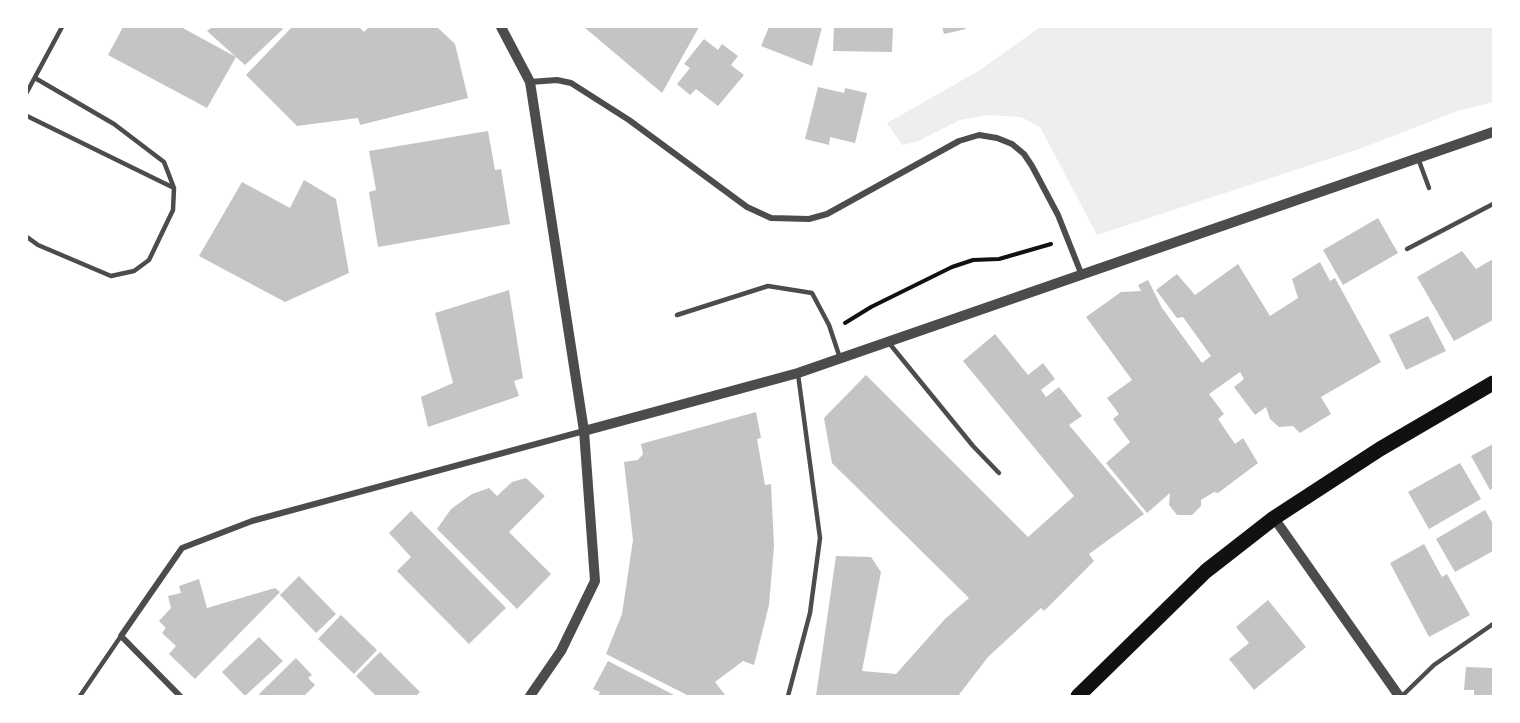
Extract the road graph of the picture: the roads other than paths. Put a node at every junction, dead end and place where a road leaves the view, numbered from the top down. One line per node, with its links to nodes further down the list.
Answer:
1 (62, 27): 3 (lane)
2 (501, 27): 4 (street)
3 (35, 78): 5 (lane); 9 (lane)
4 (530, 82): 14 (street); 20 (street)
5 (27, 92)
6 (27, 116): 9 (lane)
7 (1493, 132): 8 (street)
8 (1418, 158): 10 (lane); 14 (street)
9 (174, 188): 12 (lane)
10 (1429, 188)
11 (1493, 204): 13 (lane)
12 (27, 237)
13 (1407, 249)
14 (1081, 273): 16 (street)
15 (677, 315): 17 (lane)
16 (887, 341): 17 (street); 21 (lane)
17 (840, 358): 18 (street)
18 (798, 373): 20 (street); 28 (lane)
19 (1493, 383): 22 (main road)
20 (584, 431): 24 (street); 27 (street)
21 (999, 473)
22 (1274, 518): 29 (main road); 30 (street)
23 (1493, 624): 30 (lane)
24 (121, 636): 25 (lane); 26 (street)
25 (80, 696)
26 (180, 696)
27 (530, 696)
28 (788, 696)
29 (1078, 696)
30 (1400, 696)

